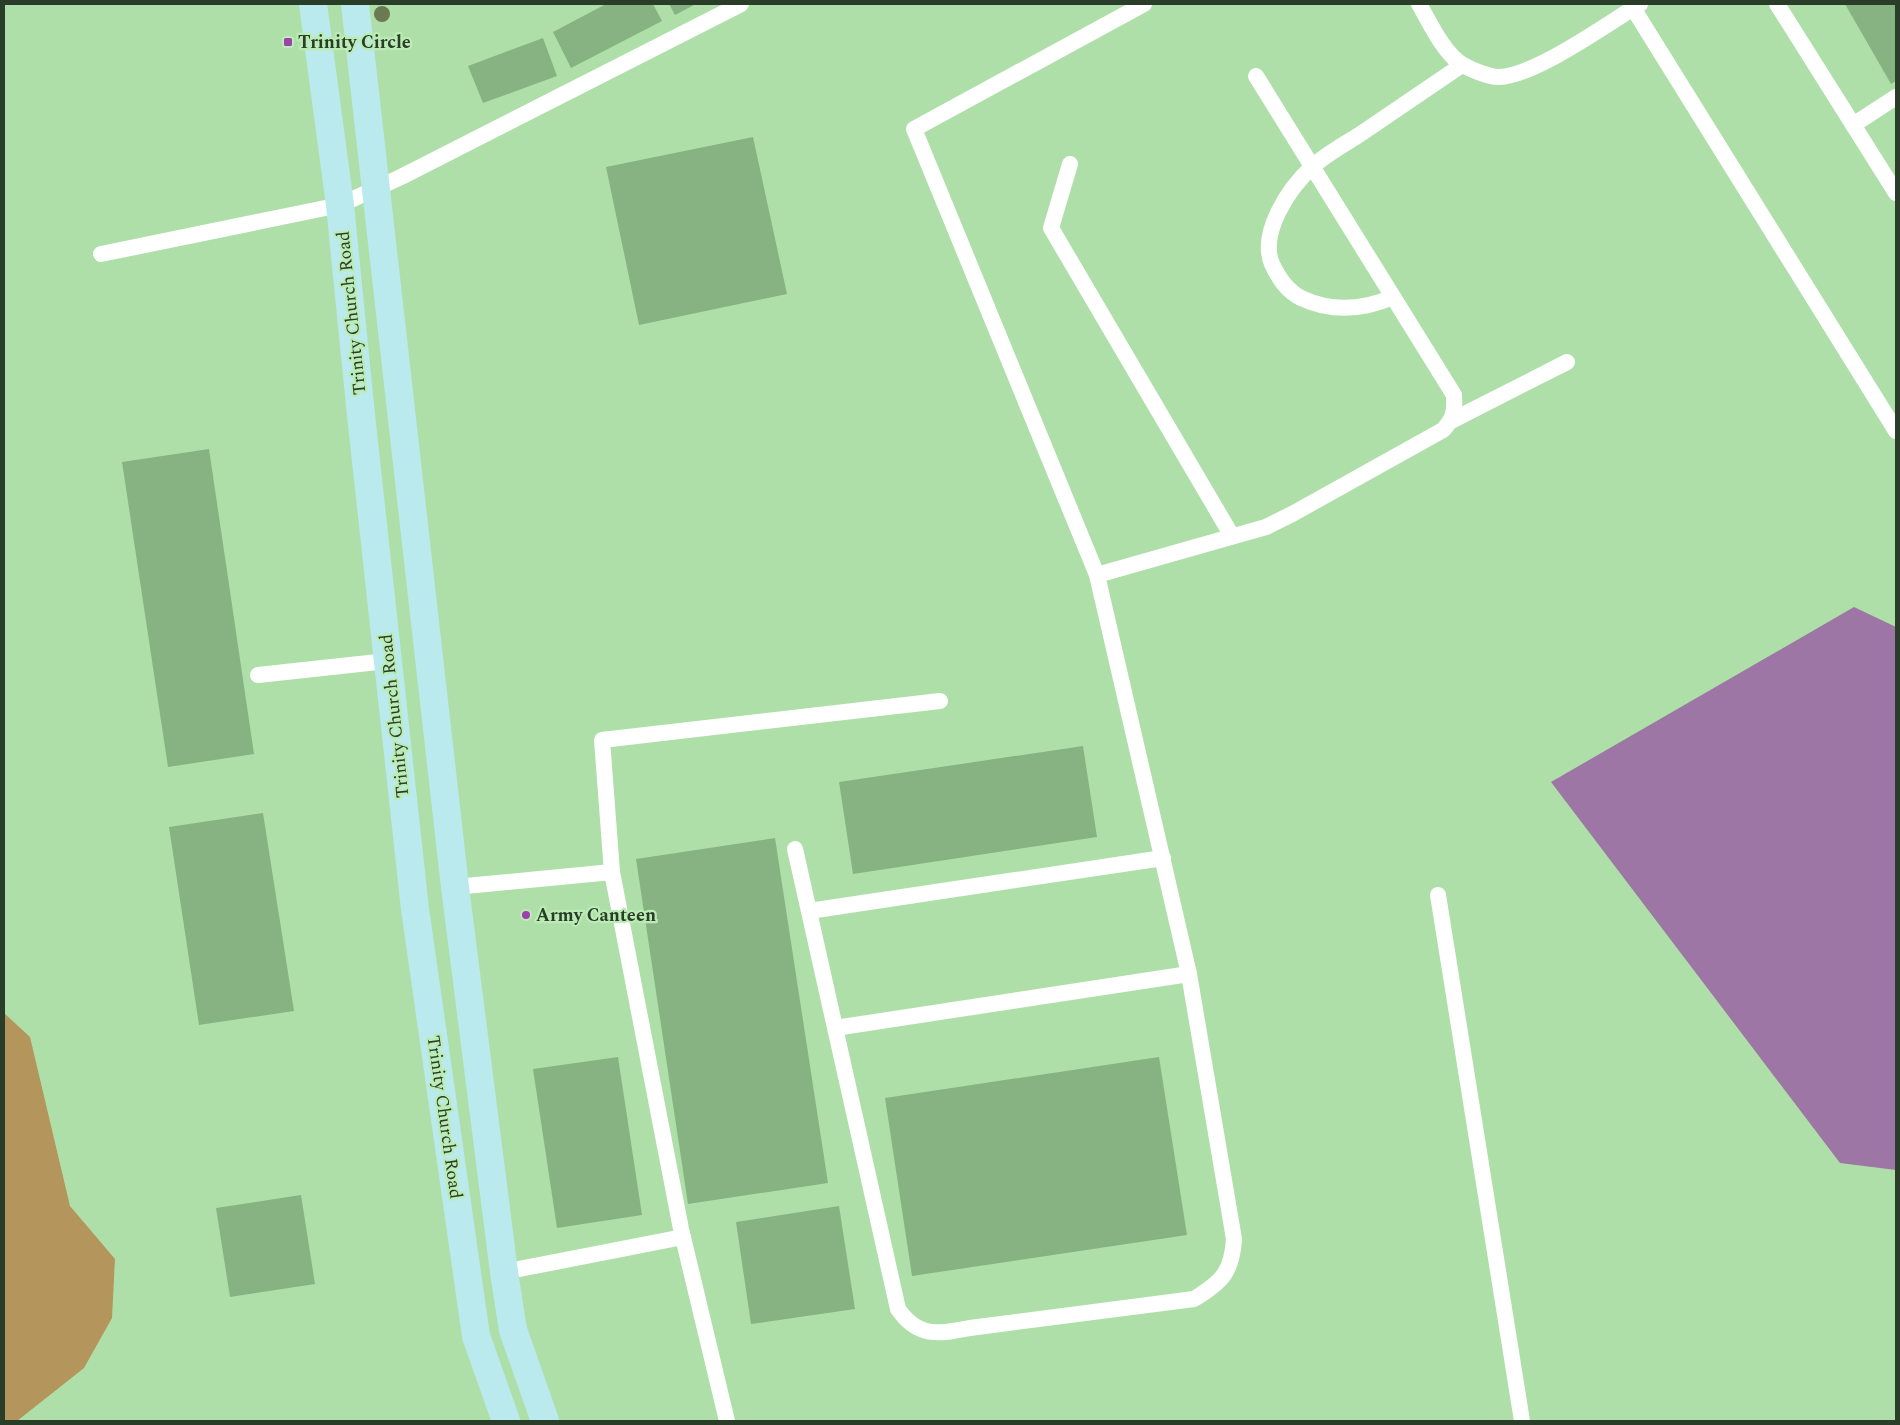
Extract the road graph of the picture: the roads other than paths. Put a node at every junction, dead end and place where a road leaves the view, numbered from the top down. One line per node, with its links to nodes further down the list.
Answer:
1 (313, 4): 16 (main road, Trinity Church Road)
2 (355, 4): 14 (main road)
3 (741, 4): 14 (lane)
4 (1144, 4): 23 (lane)
5 (1419, 4): 8 (lane)
6 (1777, 4): 11 (lane)
7 (1636, 6): 8 (lane); 21 (lane)
8 (1462, 64): 13 (lane)
9 (1256, 76): 13 (lane)
10 (1896, 98): 11 (lane)
11 (1853, 125): 15 (lane)
12 (1070, 164): 22 (lane)
13 (1312, 167): 18 (lane); 18 (lane)
14 (376, 189): 16 (lane); 30 (main road)
15 (1896, 193)
16 (340, 205): 17 (lane); 24 (main road, Trinity Church Road)
17 (101, 254)
18 (1393, 297): 20 (lane)
19 (1568, 362): 20 (lane)
20 (1451, 421): 22 (lane)
21 (1896, 431)
22 (1232, 536): 23 (lane)
23 (1097, 575): 28 (lane)
24 (387, 661): 25 (lane); 37 (main road, Trinity Church Road)
25 (258, 675)
26 (940, 701): 29 (lane)
27 (796, 849): 32 (lane)
28 (1162, 858): 32 (lane); 33 (lane)
29 (612, 872): 30 (lane); 35 (lane)
30 (455, 886): 36 (main road)
31 (1438, 895): 40 (lane)
32 (809, 911): 34 (lane)
33 (1189, 974): 34 (lane); 34 (lane)
34 (836, 1028)
35 (683, 1237): 36 (lane); 39 (lane)
36 (504, 1272): 38 (main road)
37 (506, 1421)
38 (545, 1421)
39 (727, 1421)
40 (1522, 1421)

